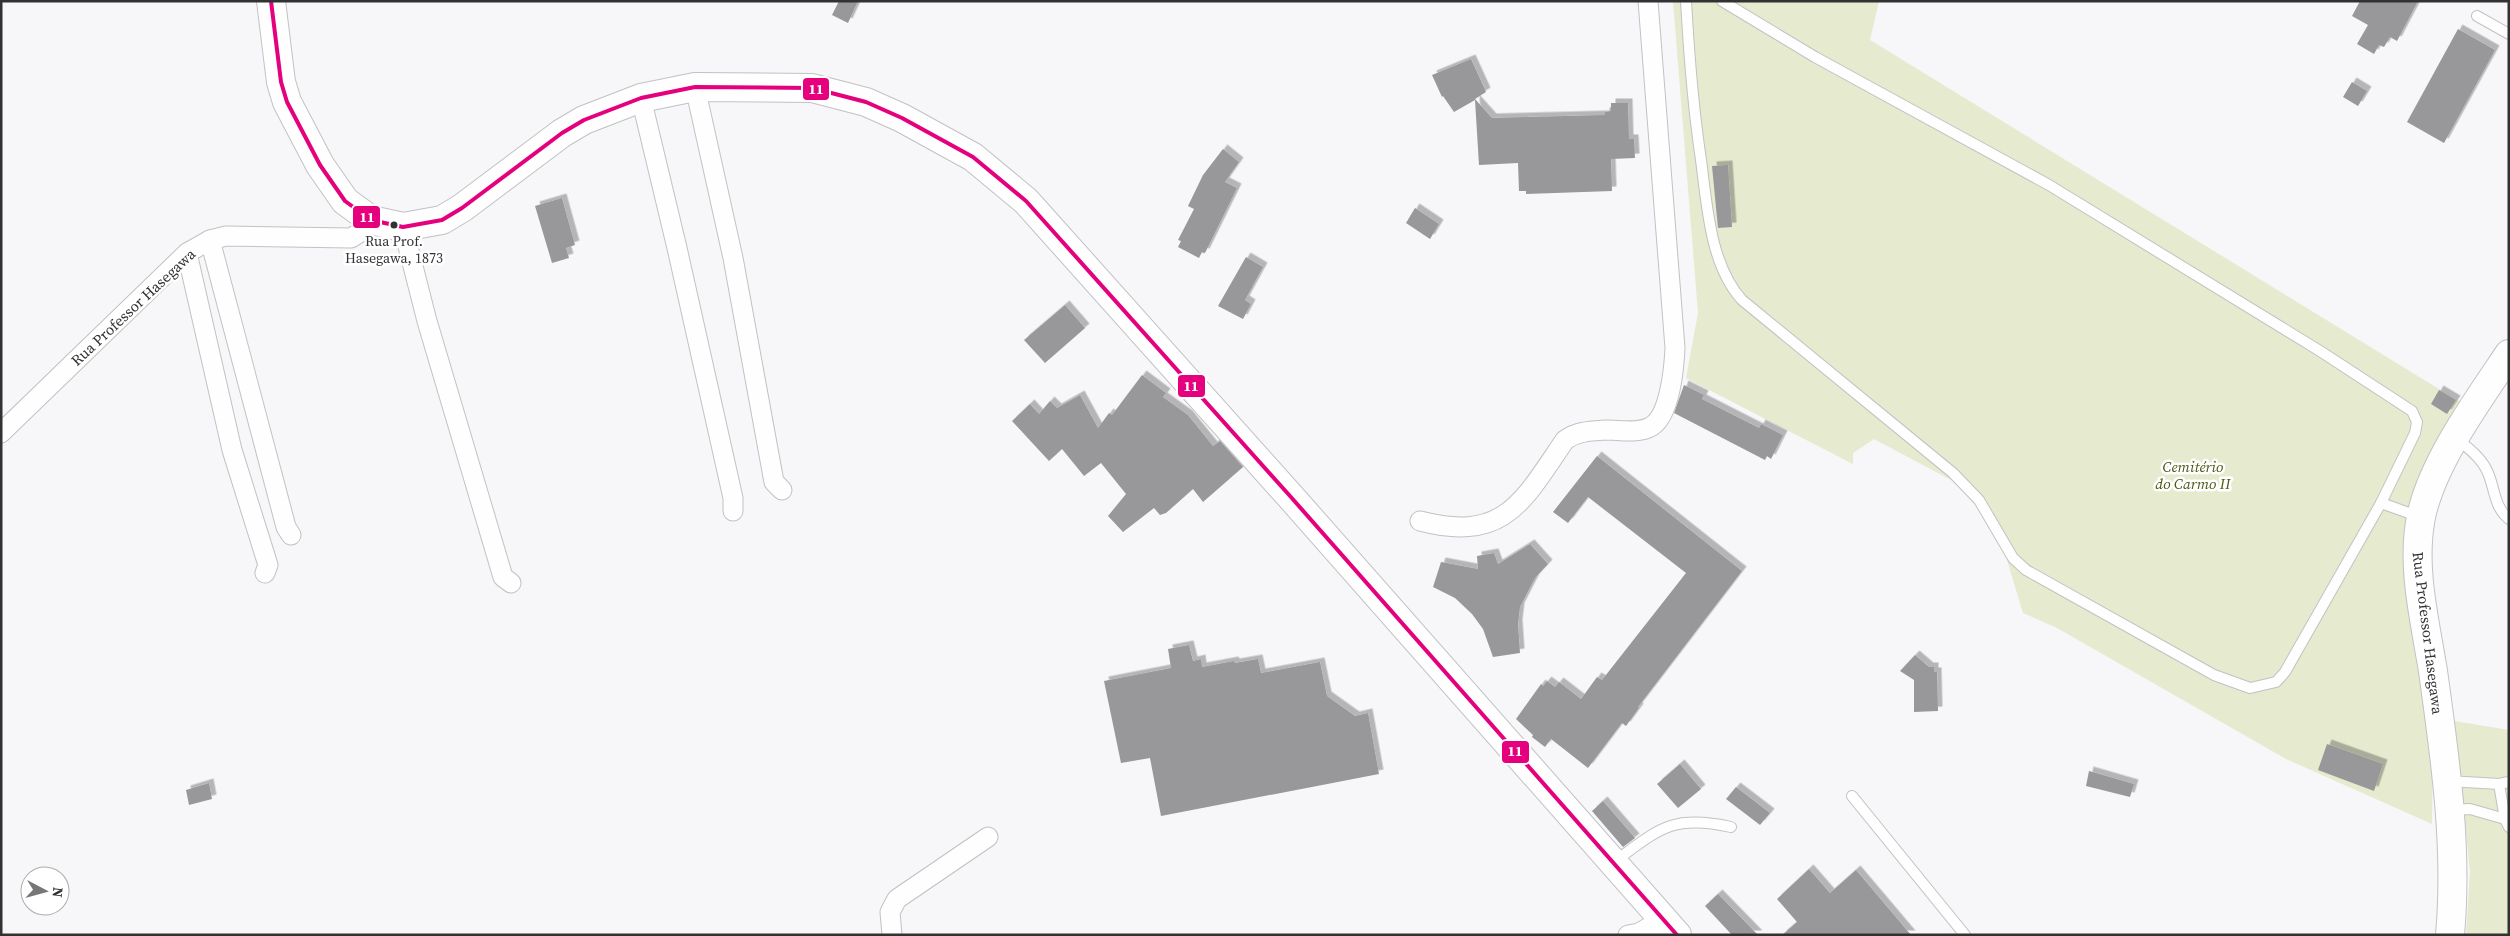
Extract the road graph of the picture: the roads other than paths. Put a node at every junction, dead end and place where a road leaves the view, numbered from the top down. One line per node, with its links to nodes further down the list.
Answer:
1 (271, 1): 9 (street)
2 (1648, 1): 21 (street)
3 (1686, 1): 17 (lane)
4 (1722, 1): 17 (lane)
5 (2477, 16): 6 (lane)
6 (2509, 34)
7 (695, 87): 8 (street); 16 (street); 32 (street)
8 (641, 98): 10 (street); 18 (street)
9 (371, 220): 10 (street); 11 (street, Rua Professor Hasegawa)
10 (403, 227): 24 (street)
11 (210, 240): 12 (street, Rua Professor Hasegawa); 22 (street)
12 (187, 253): 14 (street, Rua Professor Hasegawa); 23 (street)
13 (2509, 354): 15 (street, Rua Professor Hasegawa)
14 (1, 432)
15 (2456, 437): 19 (street, Rua Professor Hasegawa); 20 (lane)
16 (782, 490)
17 (2381, 503): 19 (lane)
18 (732, 511)
19 (2421, 517): 25 (street, Rua Professor Hasegawa)
20 (2509, 519)
21 (1420, 521)
22 (291, 535)
23 (265, 573)
24 (511, 583)
25 (2448, 781): 26 (lane); 28 (street, Rua Professor Hasegawa)
26 (2504, 783): 29 (lane)
27 (1852, 796): 36 (lane)
28 (2450, 810): 29 (lane); 37 (street, Rua Professor Hasegawa)
29 (2507, 823)
30 (1731, 827): 32 (lane)
31 (988, 837): 34 (street)
32 (1613, 862): 33 (street)
33 (1670, 927): 35 (street)
34 (892, 935)
35 (1628, 935)
36 (1965, 935)
37 (2450, 935)

